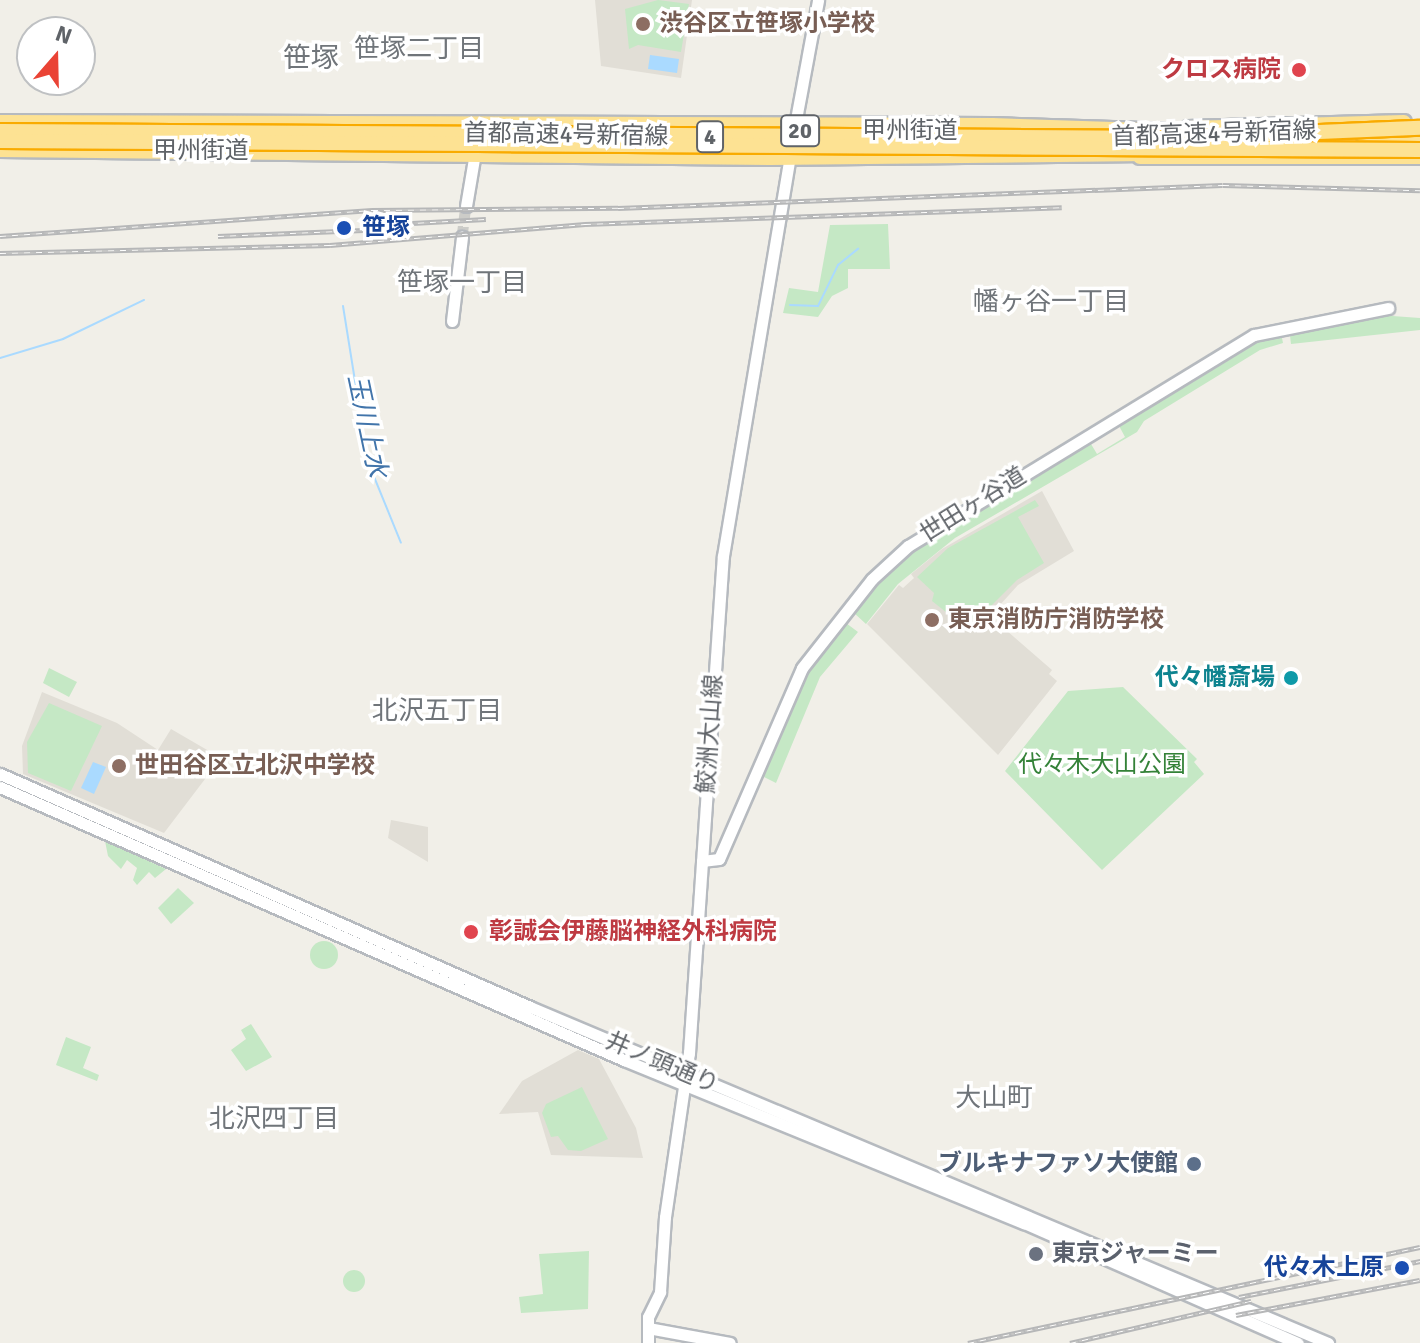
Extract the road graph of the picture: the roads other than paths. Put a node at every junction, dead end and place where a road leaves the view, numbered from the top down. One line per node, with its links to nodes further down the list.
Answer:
1 (818, 0): 3 (main road, 鮫洲大山線)
2 (0, 122): 5 (highway, 甲州街道 / 20)
3 (795, 125): 5 (highway, 20); 6 (highway, 20); 17 (main road, 鮫洲大山線)
4 (1420, 125): 6 (highway, 甲州街道 / 20); 7 (highway, 首都高速4号新宿線 / 4, bridge)
5 (481, 127): 6 (highway, 甲州街道 / 20, bridge); 14 (main road)
6 (1122, 128): 9 (highway)
7 (0, 131)
8 (1420, 137): 9 (highway, bridge)
9 (1289, 140): 11 (highway); 15 (highway)
10 (0, 141): 13 (highway, 首都高速4号新宿線 / 4, bridge)
11 (1420, 143)
12 (0, 150): 14 (highway, 甲州街道 / 20)
13 (1420, 150)
14 (474, 154): 15 (highway, 甲州街道 / 20, bridge); 17 (highway, 20); 18 (main road)
15 (1120, 156): 16 (highway, 甲州街道 / 20); 17 (highway, 20)
16 (1420, 157)
17 (790, 158): 24 (main road, 鮫洲大山線)
18 (466, 206)
19 (462, 237): 21 (main road)
20 (1388, 308): 24 (main road, 世田ヶ谷道)
21 (452, 321)
22 (0, 774): 25 (main road, 井ノ頭通り)
23 (0, 787): 26 (main road, 井ノ頭通り)
24 (702, 861): 25 (main road, 鮫洲大山線)
25 (687, 1073): 26 (main road, 鮫洲大山線); 31 (main road, 井ノ頭通り)
26 (685, 1086): 27 (main road, 鮫洲大山線); 30 (main road, 井ノ頭通り)
27 (648, 1328): 28 (main road, 鮫洲大山線); 29 (main road)
28 (648, 1343)
29 (730, 1343)
30 (1298, 1343)
31 (1328, 1343)

